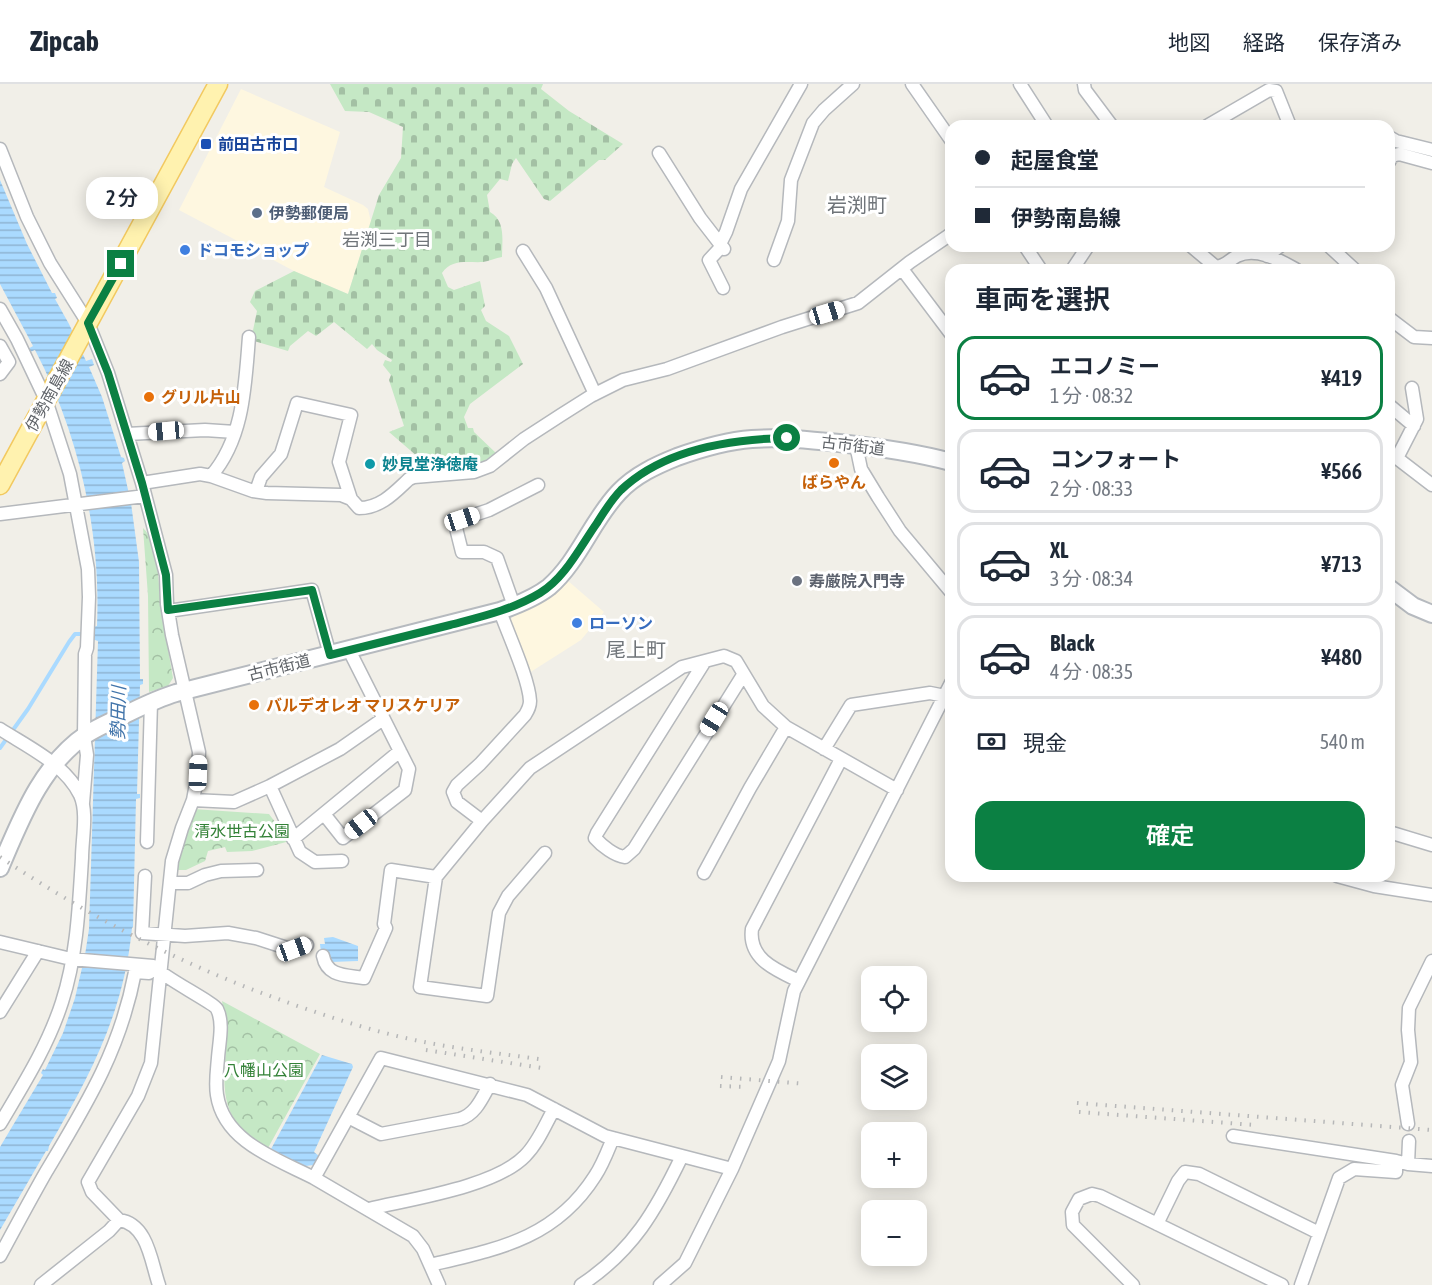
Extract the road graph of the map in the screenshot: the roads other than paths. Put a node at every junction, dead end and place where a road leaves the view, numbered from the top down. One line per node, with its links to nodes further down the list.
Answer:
1 (218, 84): 35 (main road, 伊勢南島線)
2 (801, 84): 19 (street)
3 (853, 84): 25 (street)
4 (912, 84): 11 (street)
5 (1020, 84): 7 (street)
6 (1084, 84): 8 (street)
7 (1043, 120)
8 (1108, 120)
9 (1217, 120): 10 (street)
10 (1288, 120)
11 (945, 131)
12 (1395, 140): 14 (street)
13 (0, 149): 35 (street)
14 (1432, 150)
15 (659, 153): 19 (street)
16 (1395, 155): 17 (street)
17 (1432, 163)
18 (945, 238): 30 (street)
19 (722, 247): 31 (street)
20 (524, 251): 41 (street)
21 (1198, 252): 26 (street)
22 (1272, 252): 24 (street)
23 (1336, 252): 29 (street)
24 (1267, 256): 27 (street); 28 (street)
25 (774, 260)
26 (1212, 264)
27 (1226, 264)
28 (1284, 264)
29 (1348, 264)
30 (902, 269): 34 (street); 41 (street)
31 (723, 288)
32 (0, 309): 42 (street)
33 (1395, 323): 37 (street)
34 (945, 326)
35 (86, 328): 42 (main road, 伊勢南島線); 46 (street)
36 (249, 337): 45 (street)
37 (1432, 338)
38 (0, 346): 39 (street)
39 (0, 374)
40 (1412, 388): 44 (street)
41 (595, 394): 58 (street)
42 (47, 397): 53 (main road, 伊勢南島線); 59 (street)
43 (1395, 410): 44 (street)
44 (1414, 426): 48 (street)
45 (235, 432): 46 (street); 51 (street)
46 (127, 434): 52 (street)
47 (856, 445): 50 (street, 古市街道); 61 (street); 63 (street, 古市街道)
48 (1395, 452)
49 (1395, 457): 55 (street)
50 (945, 461)
51 (211, 476): 52 (street); 56 (street)
52 (142, 483): 57 (street)
53 (0, 485)
54 (538, 485): 63 (street)
55 (1432, 485)
56 (256, 491): 58 (street); 58 (street)
57 (142, 496): 59 (street); 64 (street)
58 (351, 499)
59 (78, 505): 60 (street); 76 (street)
60 (0, 514)
61 (945, 585)
62 (1395, 592): 65 (street)
63 (507, 609): 66 (street, 古市街道); 86 (street)
64 (168, 610): 67 (street); 70 (street)
65 (1432, 614)
66 (349, 650): 67 (street, 古市街道); 73 (street)
67 (330, 655): 70 (street, 古市街道)
68 (705, 661): 69 (street); 69 (street); 86 (street)
69 (743, 675): 74 (street)
70 (184, 691): 72 (street, 古市街道); 83 (street)
71 (945, 696): 77 (street); 82 (street)
72 (149, 703): 76 (street, 古市街道); 89 (street)
73 (383, 719): 78 (street); 81 (street)
74 (786, 727): 77 (street); 95 (street)
75 (0, 729): 80 (street)
76 (87, 734): 80 (street, 古市街道); 84 (street)
77 (824, 749): 79 (street)
78 (400, 751): 85 (street); 85 (street)
79 (841, 759): 82 (street); 109 (street)
80 (55, 765): 84 (street); 93 (street, 古市街道)
81 (270, 786): 83 (street); 88 (street)
82 (897, 790): 109 (street)
83 (193, 800): 99 (street)
84 (83, 803): 106 (street)
85 (324, 814): 88 (street)
86 (482, 821): 97 (street)
87 (1395, 834): 90 (street)
88 (293, 839): 92 (street)
89 (147, 843)
90 (1432, 845)
91 (545, 853): 97 (street)
92 (342, 861)
93 (0, 868)
94 (257, 870): 99 (street)
95 (704, 873)
96 (145, 876): 101 (street)
97 (436, 877): 105 (street)
98 (1359, 882): 100 (street)
99 (170, 883): 101 (street)
100 (1432, 896)
101 (164, 936): 103 (street); 108 (street)
102 (0, 942): 104 (street)
103 (307, 945)
104 (38, 951): 106 (street); 110 (street)
105 (323, 956)
106 (74, 959): 108 (street); 114 (street)
107 (1432, 962): 115 (street)
108 (156, 970): 123 (street); 125 (street); 128 (street)
109 (799, 981): 122 (street)
110 (0, 1012)
111 (490, 1084): 112 (street); 113 (street); 113 (street)
112 (554, 1109): 117 (street); 124 (street)
113 (348, 1117): 123 (street)
114 (0, 1124)
115 (1408, 1124)
116 (1233, 1136): 120 (street)
117 (613, 1138): 119 (street); 129 (street)
118 (1409, 1141): 120 (street)
119 (682, 1156): 122 (street); 133 (street)
120 (1402, 1163): 121 (street); 127 (street)
121 (1432, 1166)
122 (732, 1169): 134 (street)
123 (314, 1178): 124 (street)
124 (369, 1209): 129 (street)
125 (119, 1220): 130 (street); 131 (street)
126 (1157, 1224): 127 (street); 135 (street); 136 (street)
127 (1319, 1233): 137 (street)
128 (0, 1256)
129 (430, 1266): 132 (street)
130 (41, 1285)
131 (159, 1285)
132 (439, 1285)
133 (581, 1285)
134 (660, 1285)
135 (1133, 1285)
136 (1282, 1285)
137 (1301, 1285)

